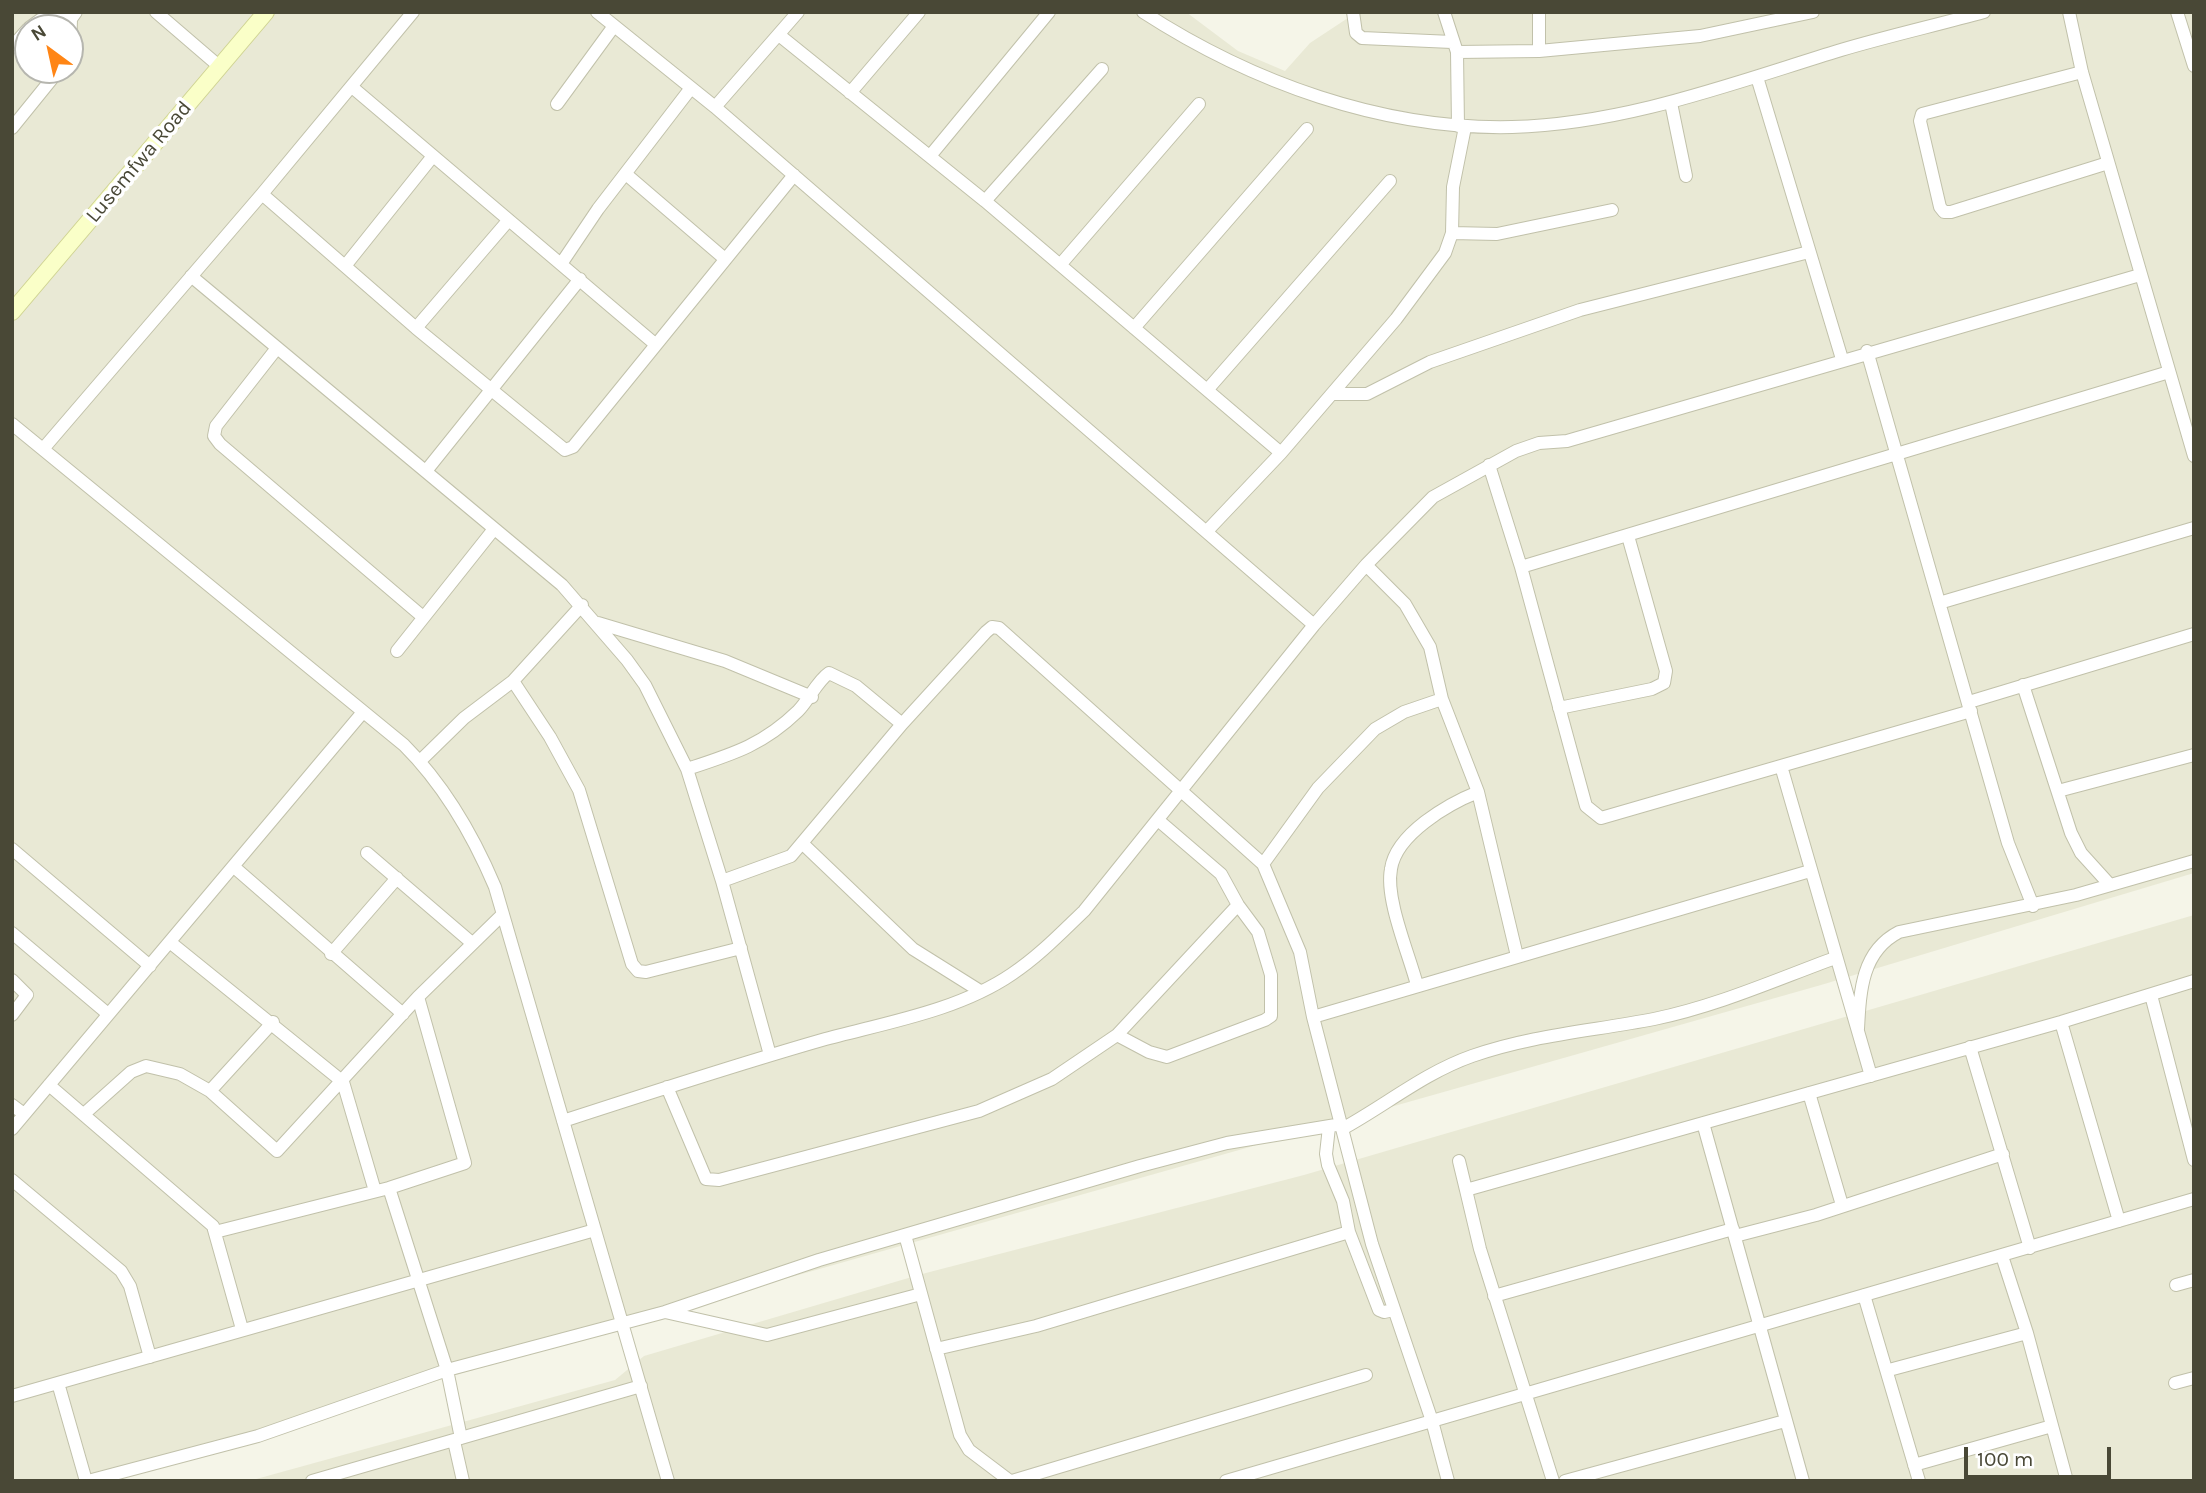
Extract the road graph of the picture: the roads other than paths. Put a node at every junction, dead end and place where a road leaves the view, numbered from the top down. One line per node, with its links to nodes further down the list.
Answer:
1 (156, 12): 21 (street)
2 (266, 12): 21 (street, Lusemfwa Road)
3 (413, 12): 26 (street)
4 (597, 12): 16 (street)
5 (798, 12): 17 (street)
6 (919, 12): 28 (street)
7 (1049, 12): 37 (street)
8 (1143, 12): 33 (street)
9 (1353, 12): 18 (street)
10 (1444, 12): 18 (street)
11 (1539, 12): 19 (street)
12 (1813, 12): 19 (street)
13 (1984, 12): 24 (street)
14 (2069, 12): 23 (street)
15 (2177, 12): 20 (street)
16 (614, 26): 27 (street); 30 (street)
17 (779, 35): 28 (street); 32 (street)
18 (1454, 47): 19 (street); 33 (street)
19 (1539, 51)
20 (2194, 66)
21 (220, 67): 56 (street, Lusemfwa Road)
22 (1102, 69): 44 (street)
23 (2082, 72): 38 (street); 38 (street)
24 (1757, 77): 29 (street); 48 (street)
25 (48, 84): 34 (street)
26 (352, 87): 36 (street); 43 (street)
27 (691, 88): 32 (street); 40 (street)
28 (850, 93): 37 (street)
29 (1671, 103): 33 (street); 41 (street)
30 (557, 104)
31 (1199, 104): 51 (street)
32 (715, 107): 39 (street)
33 (1462, 126): 47 (street)
34 (12, 128)
35 (1307, 129): 58 (street)
36 (433, 156): 46 (street); 52 (street)
37 (930, 156): 44 (street)
38 (2108, 163): 53 (street)
39 (793, 174): 49 (street); 76 (street)
40 (627, 175): 49 (street); 50 (street)
41 (1686, 176)
42 (1390, 181): 65 (street)
43 (262, 194): 52 (street); 54 (street)
44 (985, 201): 51 (street)
45 (1612, 210): 47 (street)
46 (507, 222): 50 (street); 57 (street)
47 (1452, 233): 66 (street)
48 (1809, 252): 62 (street); 66 (street)
49 (725, 259): 59 (street)
50 (561, 264): 55 (street)
51 (1060, 265): 58 (street)
52 (345, 266): 57 (street)
53 (2140, 275): 61 (street); 63 (street)
54 (191, 276): 60 (street); 68 (street)
55 (580, 279): 59 (street); 64 (street)
56 (12, 312)
57 (416, 328): 64 (street)
58 (1134, 328): 65 (street)
59 (655, 344): 64 (street)
60 (277, 348): 73 (street); 82 (street)
61 (1867, 351): 62 (street); 70 (street)
62 (1842, 359): 72 (street)
63 (2169, 372): 70 (street); 71 (street)
64 (490, 389): 73 (street)
65 (1208, 389): 69 (street)
66 (1333, 394): 69 (street)
67 (12, 424): 68 (street)
68 (43, 449): 93 (street)
69 (1281, 453): 76 (street)
70 (1895, 454): 77 (street); 80 (street)
71 (2194, 456)
72 (1489, 465): 78 (street); 79 (street)
73 (426, 471): 75 (street)
74 (2194, 528): 80 (street)
75 (494, 529): 81 (street); 82 (street)
76 (1207, 531): 84 (street)
77 (1628, 536): 79 (street); 92 (street)
78 (1366, 565): 84 (street); 90 (street)
79 (1521, 567): 92 (street)
80 (1938, 603): 91 (street)
81 (582, 605): 83 (street); 87 (street)
82 (423, 617): 86 (street)
83 (598, 623): 89 (street); 98 (street)
84 (1314, 625): 99 (street)
85 (2194, 634): 88 (street)
86 (397, 651)
87 (513, 681): 96 (street); 119 (street)
88 (2023, 685): 91 (street); 100 (street)
89 (812, 697): 94 (street); 98 (street)
90 (1442, 699): 101 (street); 107 (street)
91 (1970, 707): 97 (street); 114 (street)
92 (1559, 708): 97 (street)
93 (363, 712): 96 (street); 108 (street)
94 (902, 724): 99 (street); 103 (street)
95 (2194, 755): 100 (street)
96 (420, 761): 115 (street)
97 (1781, 766): 109 (street)
98 (687, 769): 111 (street)
99 (1182, 790): 102 (street); 107 (street)
100 (2058, 791): 112 (street)
101 (1478, 792): 121 (street); 126 (street)
102 (1158, 820): 113 (street); 127 (street)
103 (803, 844): 111 (street); 127 (street)
104 (12, 849): 123 (street)
105 (367, 853): 110 (street)
106 (2194, 861): 112 (street)
107 (1264, 864): 133 (street)
108 (234, 867): 117 (street); 120 (street)
109 (1810, 872): 121 (street); 122 (street)
110 (397, 878): 118 (street); 120 (street)
111 (722, 881): 119 (street)
112 (2110, 886): 114 (street)
113 (1238, 905): 137 (street); 137 (street)
114 (2033, 905): 136 (street)
115 (503, 914): 118 (street); 151 (street)
116 (12, 933): 130 (street)
117 (171, 943): 123 (street); 134 (street)
118 (472, 943): 129 (street)
119 (741, 948): 139 (street)
120 (331, 954): 131 (street)
121 (1517, 956): 126 (street)
122 (1835, 958): 136 (street); 153 (street)
123 (150, 966): 130 (street)
124 (12, 980): 132 (street)
125 (2194, 981): 128 (street)
126 (1418, 985): 133 (street)
127 (980, 991): 139 (street)
128 (2151, 995): 135 (street); 147 (street)
129 (418, 997): 131 (street); 159 (street)
130 (108, 1014): 142 (street)
131 (403, 1014): 141 (street)
132 (12, 1015)
133 (1312, 1017): 153 (street)
134 (273, 1022): 141 (street); 144 (street)
135 (2062, 1022): 138 (street); 164 (street)
136 (1858, 1029): 140 (street)
137 (1117, 1035): 143 (street)
138 (1970, 1047): 140 (street); 155 (street)
139 (770, 1055): 143 (street)
140 (1871, 1076): 145 (street)
141 (343, 1082): 144 (street); 161 (street)
142 (49, 1085): 149 (street); 150 (street)
143 (667, 1087): 151 (street)
144 (210, 1091): 150 (street)
145 (1809, 1093): 152 (street); 163 (street)
146 (2194, 1096): 147 (street)
147 (2180, 1100): 156 (street)
148 (12, 1105): 149 (street)
149 (24, 1114): 154 (street)
150 (84, 1114): 166 (street)
151 (563, 1121): 165 (street)
152 (1703, 1123): 160 (street); 168 (street)
153 (1338, 1127): 167 (street); 169 (street); 178 (street)
154 (12, 1129)
155 (2003, 1154): 163 (street); 170 (street)
156 (2194, 1160)
157 (1459, 1161): 160 (street)
158 (12, 1180): 185 (street)
159 (388, 1188): 161 (street); 172 (street)
160 (1466, 1190): 177 (street)
161 (375, 1191): 166 (street)
162 (2194, 1199): 164 (street)
163 (1843, 1205): 168 (street)
164 (2119, 1221): 170 (street)
165 (595, 1230): 172 (street); 180 (street)
166 (215, 1232): 182 (street)
167 (1349, 1232): 178 (street); 184 (street)
168 (1734, 1233): 177 (street); 181 (street)
169 (905, 1235): 175 (street); 179 (street)
170 (2030, 1248): 171 (street)
171 (2002, 1256): 176 (street); 183 (street)
172 (417, 1279): 182 (street); 186 (street)
173 (2194, 1280): 174 (street)
174 (2176, 1285)
175 (921, 1294): 179 (street); 184 (street)
176 (1864, 1295): 181 (street); 187 (street)
177 (1494, 1296): 193 (street)
178 (1394, 1310): 195 (street)
179 (664, 1312): 180 (street)
180 (621, 1322): 186 (street); 192 (street)
181 (1762, 1326): 193 (street); 196 (street)
182 (242, 1329): 185 (street)
183 (2027, 1333): 187 (street); 197 (street)
184 (936, 1349): 205 (street)
185 (150, 1357): 190 (street)
186 (447, 1370): 198 (street); 201 (street)
187 (1889, 1370): 199 (street)
188 (1366, 1376): 205 (street)
189 (2194, 1378): 191 (street)
190 (58, 1383): 194 (street); 201 (street)
191 (2175, 1383)
192 (641, 1386): 198 (street); 204 (street)
193 (1527, 1393): 195 (street); 208 (street)
194 (12, 1396)
195 (1432, 1421): 206 (street); 207 (street)
196 (1785, 1421): 209 (street); 210 (street)
197 (2052, 1426): 199 (street); 212 (street)
198 (458, 1439): 200 (street); 203 (street)
199 (1914, 1465): 211 (street)
200 (355, 1475): 202 (street)
201 (87, 1481)
202 (312, 1481)
203 (463, 1481)
204 (668, 1481)
205 (1011, 1481)
206 (1226, 1481)
207 (1448, 1481)
208 (1553, 1481)
209 (1565, 1481)
210 (1803, 1481)
211 (1919, 1481)
212 (2067, 1481)

